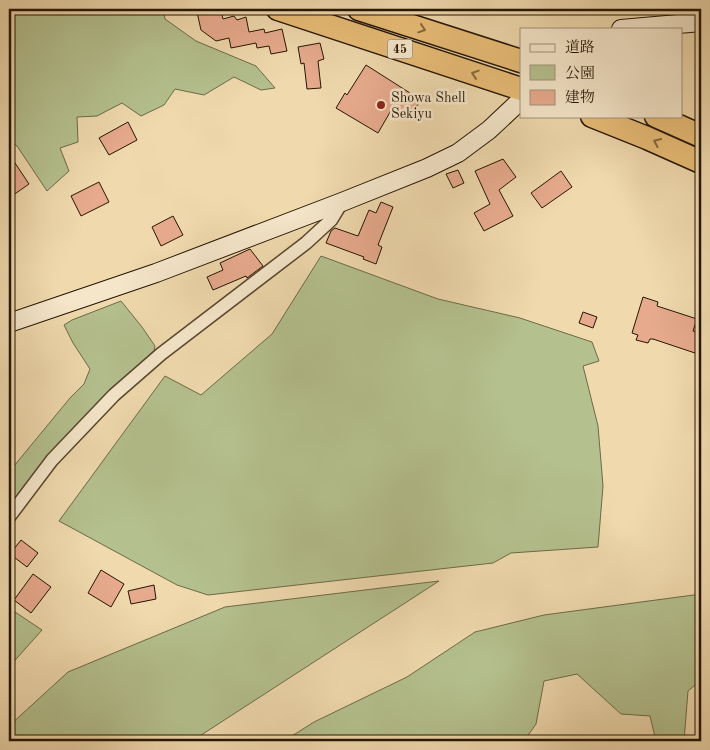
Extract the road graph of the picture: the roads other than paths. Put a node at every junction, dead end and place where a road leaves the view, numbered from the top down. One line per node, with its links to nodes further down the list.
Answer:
1 (278, 9): 6 (highway, 45, one-way to 1)
2 (359, 9): 5 (highway, 45, one-way to 5)
3 (690, 18): 4 (street)
4 (627, 28)
5 (520, 61)
6 (520, 89)
7 (520, 101): 12 (street)
8 (597, 118): 11 (highway, one-way to 8)
9 (660, 118): 10 (highway)
10 (701, 136)
11 (701, 162)
12 (342, 202): 13 (street); 14 (street)
13 (9, 323)
14 (9, 516)

